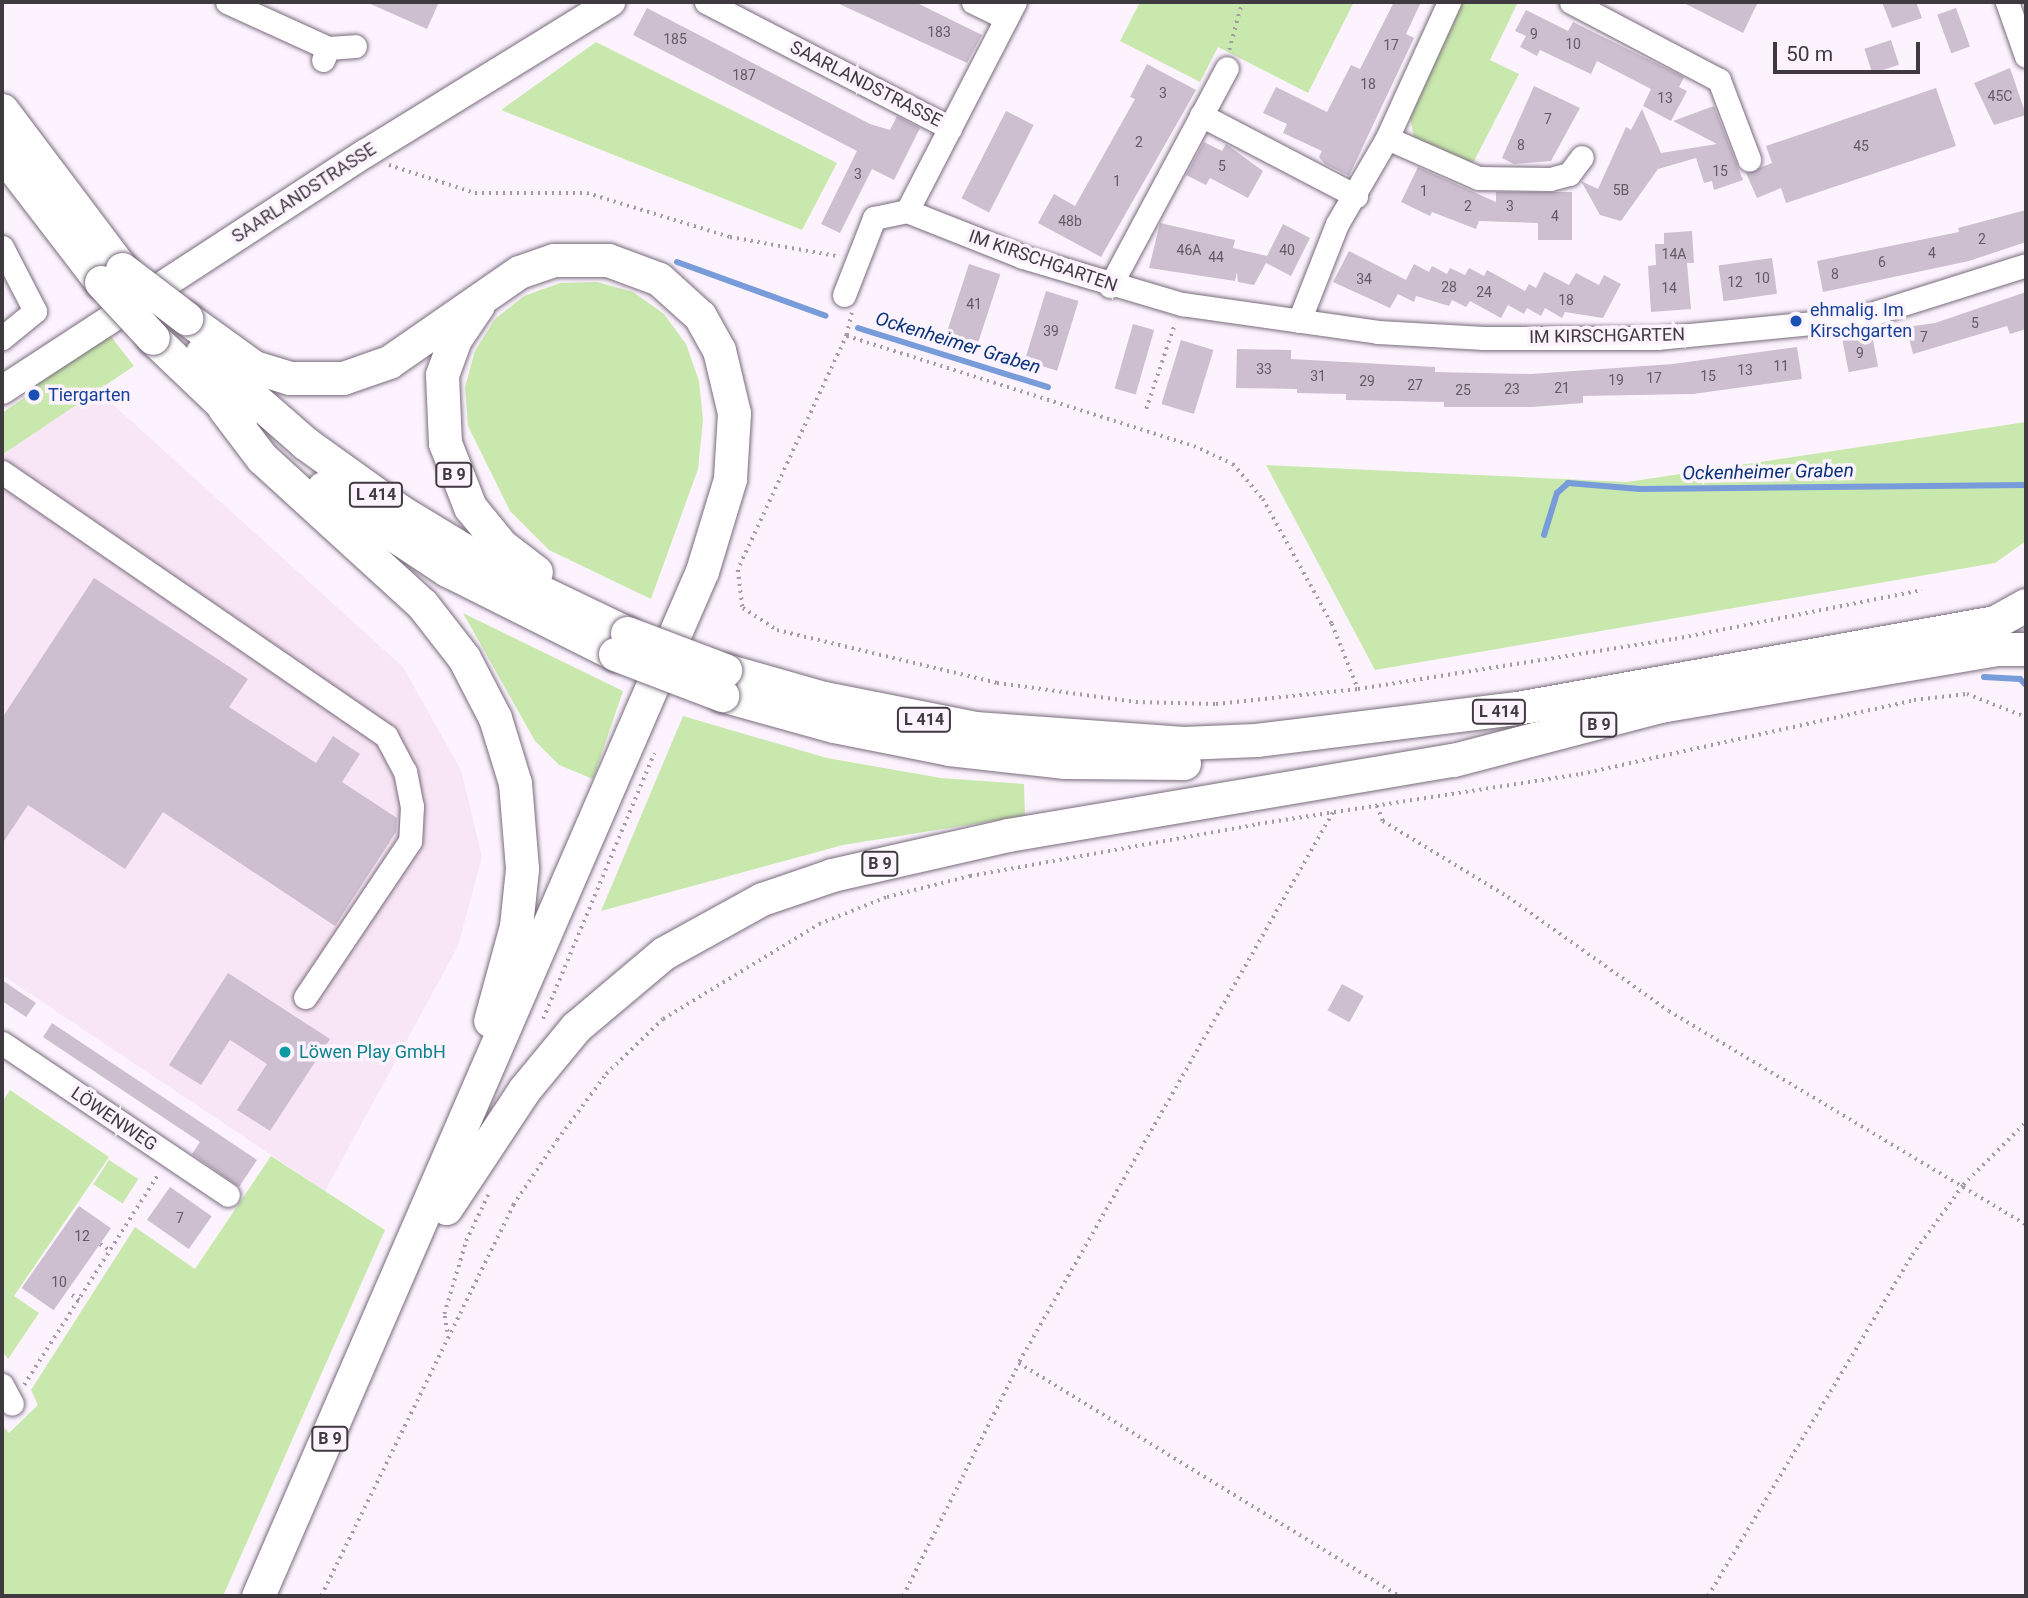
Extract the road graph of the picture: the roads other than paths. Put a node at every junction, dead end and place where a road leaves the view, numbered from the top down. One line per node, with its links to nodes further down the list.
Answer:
1 (228, 2): 9 (street)
2 (611, 2): 30 (main road, SAARLANDSTRASSE)
3 (706, 2): 14 (street, SAARLANDSTRASSE)
4 (973, 2): 8 (street)
5 (1449, 2): 15 (street)
6 (1571, 2): 18 (street)
7 (2007, 2): 10 (street)
8 (1010, 10): 14 (street)
9 (355, 46)
10 (2026, 57)
11 (1227, 68): 13 (street)
12 (2, 110): 23 (highway)
13 (1201, 115): 19 (street); 25 (street)
14 (950, 128): 20 (street)
15 (1387, 138): 17 (street); 19 (street)
16 (2, 153): 23 (highway)
17 (1582, 157)
18 (1749, 159)
19 (1356, 196): 27 (street)
20 (907, 211): 25 (street, IM KIRSCHGARTEN); 26 (street)
21 (2, 247): 29 (street)
22 (2026, 265): 27 (street, IM KIRSCHGARTEN)
23 (112, 275): 28 (highway, L 414, bridge)
24 (503, 281): 28 (highway, B 9); 34 (highway, B 9); 40 (highway, B 9)
25 (1110, 286): 27 (street, IM KIRSCHGARTEN)
26 (844, 295)
27 (1299, 321)
28 (171, 327): 31 (highway); 34 (highway, L 414)
29 (2, 338)
30 (2, 390)
31 (224, 408): 34 (highway, L 414); 40 (highway, B 9)
32 (2, 472): 38 (street)
33 (2026, 605): 36 (highway, L 414)
34 (616, 637): 36 (highway, L 414, bridge)
35 (2026, 649): 37 (highway, L 414)
36 (723, 682): 37 (highway, L 414)
37 (1668, 704): 42 (highway, B 9)
38 (305, 997)
39 (2, 1043): 41 (street, LÖWENWEG)
40 (439, 1185): 42 (highway, B 9)
41 (228, 1195)
42 (399, 1280): 43 (highway, B 9)
43 (258, 1596)

